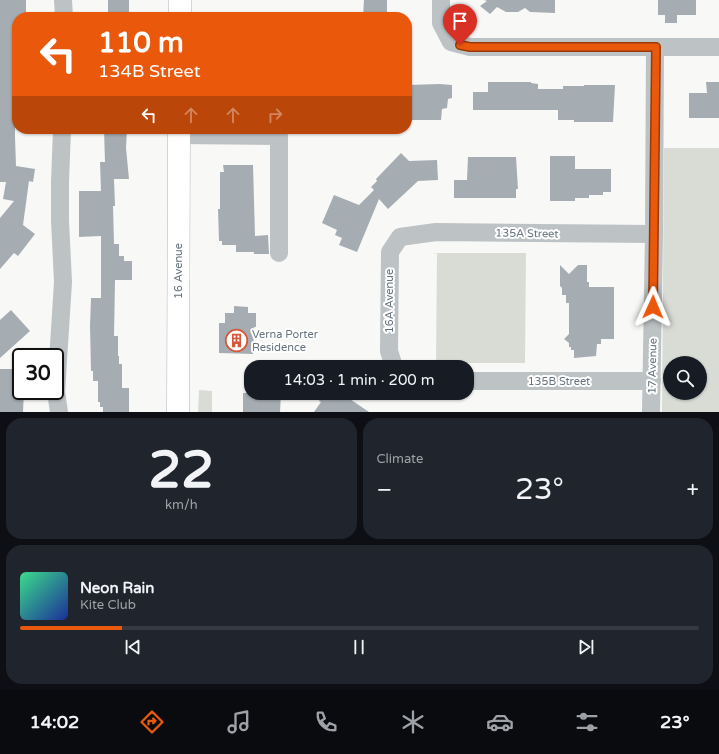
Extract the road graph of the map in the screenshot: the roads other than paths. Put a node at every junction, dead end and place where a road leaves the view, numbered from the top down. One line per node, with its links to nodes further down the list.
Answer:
1 (63, 0): 4 (street)
2 (180, 0): 5 (main road)
3 (441, 0): 6 (street)
4 (64, 12)
5 (180, 12)
6 (656, 47): 7 (street); 11 (street, 17 Avenue)
7 (719, 47)
8 (62, 134): 17 (street)
9 (179, 134): 18 (main road, 16 Avenue)
10 (230, 134): 13 (street)
11 (654, 234): 12 (street, 135A Street); 16 (street, 17 Avenue)
12 (400, 237): 14 (street, 16A Avenue)
13 (280, 253)
14 (392, 360)
15 (474, 381): 16 (street, 135B Street)
16 (652, 381): 19 (street, 17 Avenue)
17 (59, 412)
18 (178, 412)
19 (651, 412)

